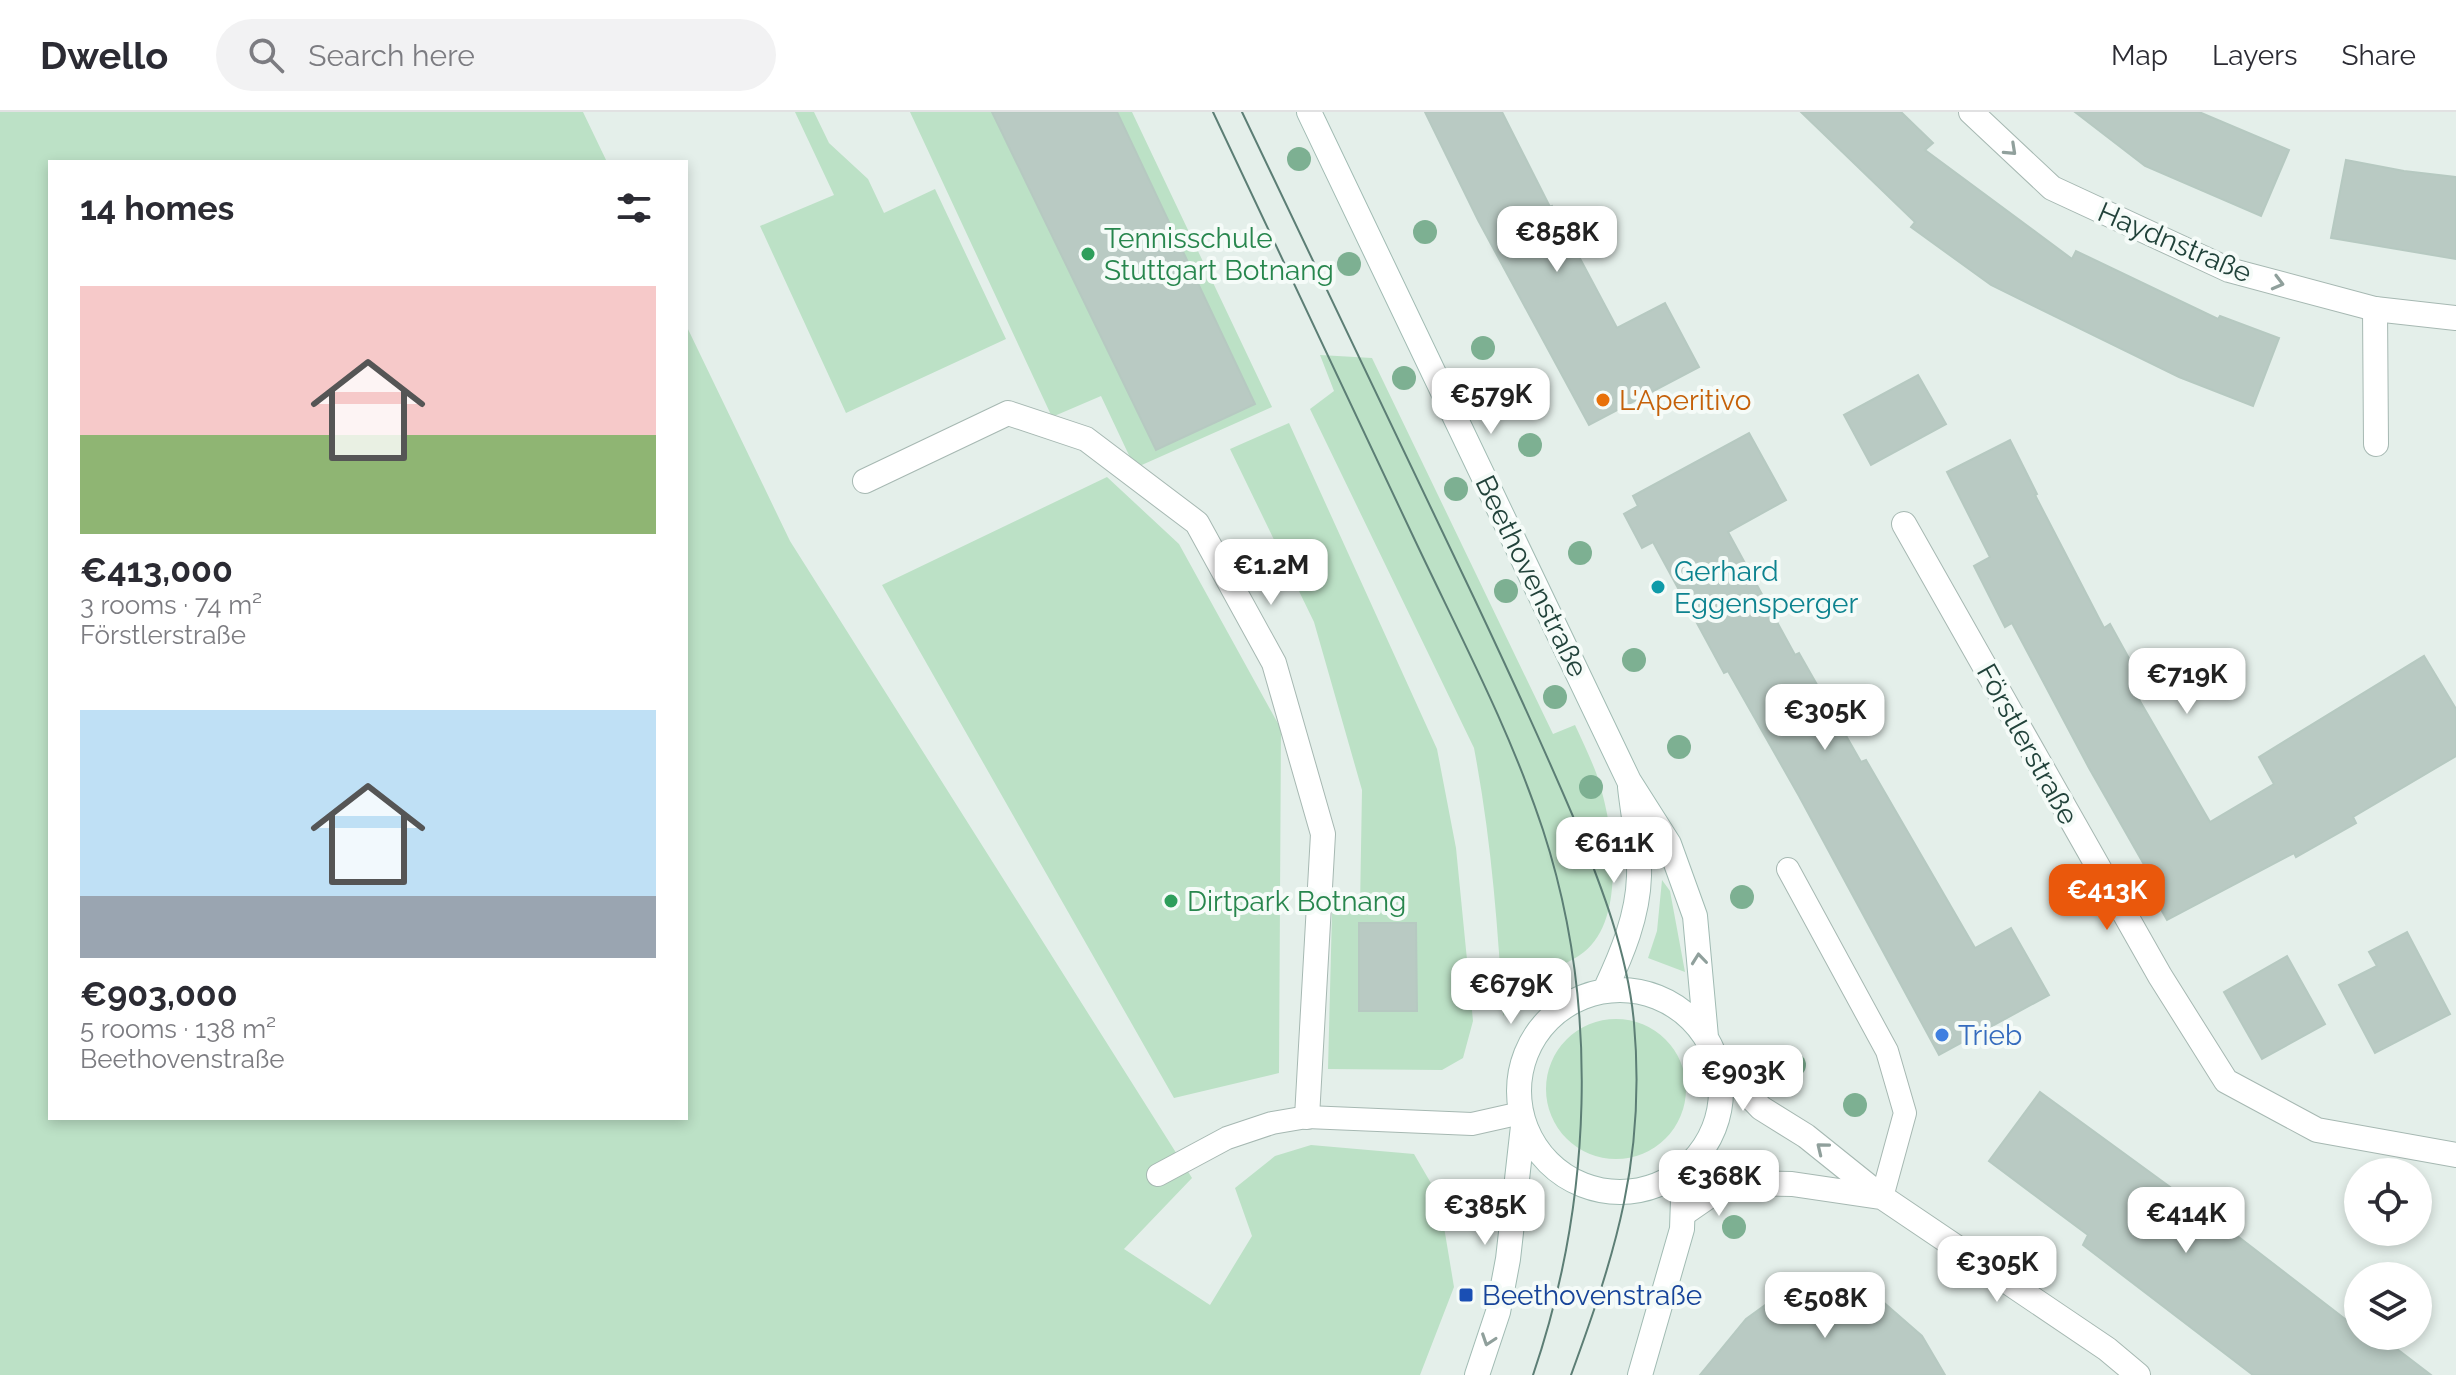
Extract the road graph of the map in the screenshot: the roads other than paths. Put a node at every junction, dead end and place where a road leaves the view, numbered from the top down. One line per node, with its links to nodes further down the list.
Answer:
1 (1309, 112): 8 (street, Beethovenstraße)
2 (1971, 112): 3 (street, Haydnstraße, one-way to 3)
3 (2375, 309): 4 (street, Haydnstraße); 5 (street)
4 (2456, 318)
5 (2376, 444)
6 (865, 481): 13 (street)
7 (1904, 524): 15 (street, Förstlerstraße)
8 (1629, 781): 10 (street, Beethovenstraße); 11 (street, Beethovenstraße, one-way to 8)
9 (1788, 869): 19 (lane)
10 (1605, 990): 11 (street, Beethovenstraße); 14 (street, Beethovenstraße)
11 (1706, 1037): 12 (street, Beethovenstraße)
12 (1718, 1063): 16 (street, Beethovenstraße); 19 (street, Beethovenstraße, one-way to 12)
13 (1307, 1117): 14 (lane); 17 (lane)
14 (1522, 1120): 16 (street); 21 (street, Beethovenstraße, one-way to 21)
15 (2456, 1155)
16 (1690, 1165): 18 (street); 20 (street)
17 (1158, 1175)
18 (1728, 1183): 19 (street, Beethovenstraße); 20 (street)
19 (1882, 1197): 23 (street, Beethovenstraße)
20 (1683, 1214): 22 (street)
21 (1477, 1375)
22 (1640, 1375)
23 (2138, 1375)

